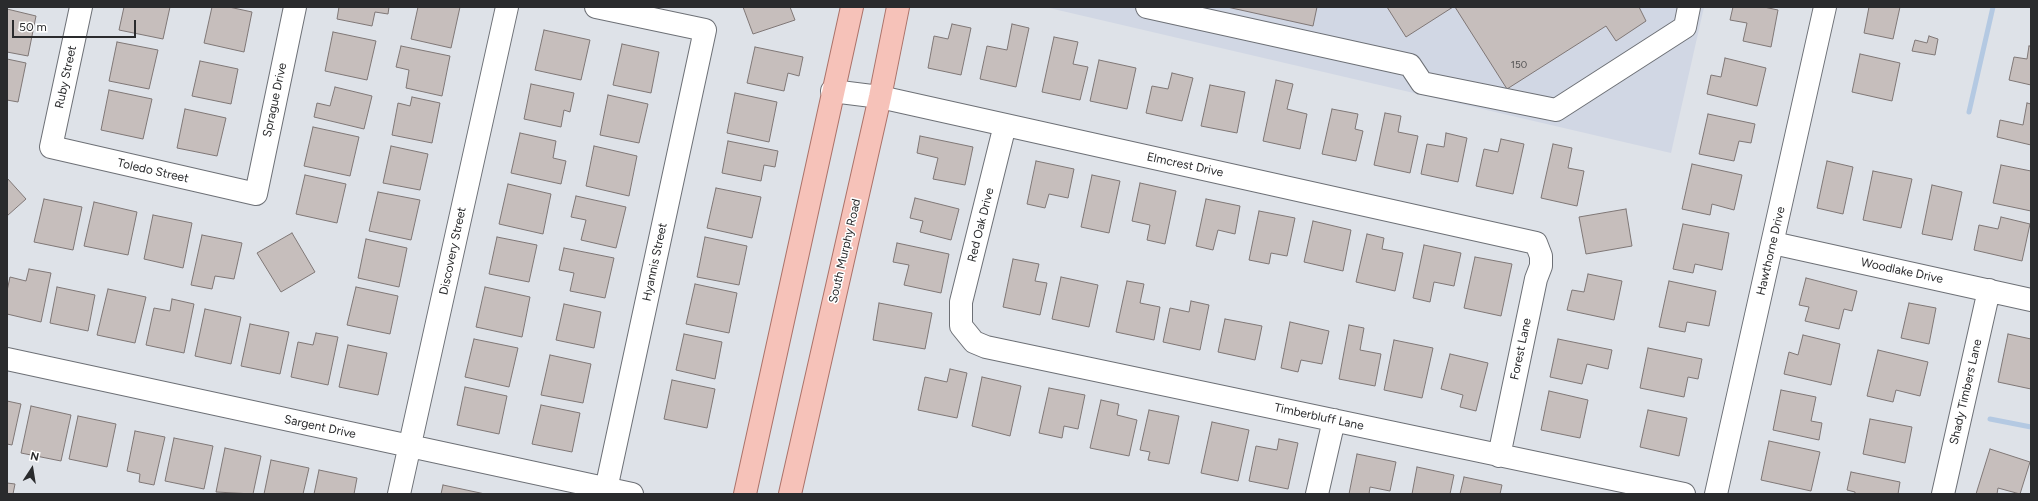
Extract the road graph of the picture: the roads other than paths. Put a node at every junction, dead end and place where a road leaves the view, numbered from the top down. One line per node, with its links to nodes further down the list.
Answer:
1 (82, 7): 13 (street, Ruby Street)
2 (295, 7): 14 (street, Sprague Drive)
3 (507, 7): 22 (street, Discovery Street)
4 (596, 7): 24 (street, Hyannis Street)
5 (852, 7): 10 (main road)
6 (898, 7): 11 (main road, South Murphy Road)
7 (1147, 7): 8 (street)
8 (1689, 7)
9 (1825, 7): 16 (street, Hawthorne Drive)
10 (832, 91): 11 (street, Elmcrest Drive); 27 (main road)
11 (880, 97): 12 (street, Elmcrest Drive); 28 (main road, South Murphy Road)
12 (1005, 126): 15 (street, Elmcrest Drive); 19 (street, Red Oak Drive)
13 (51, 147): 14 (street, Toledo Street)
14 (256, 194)
15 (1536, 243): 23 (street, Forest Lane)
16 (1773, 243): 17 (street, Woodlake Drive); 31 (street, Hawthorne Drive)
17 (1989, 290): 18 (street, Woodlake Drive); 32 (street, Shady Timbers Lane)
18 (2031, 300)
19 (961, 326): 21 (street, Timberbluff Lane)
20 (7, 359): 22 (street, Sargent Drive)
21 (1334, 420): 23 (street, Timberbluff Lane); 29 (street)
22 (410, 447): 24 (street, Sargent Drive); 25 (street, Discovery Street)
23 (1498, 456): 30 (street, Timberbluff Lane)
24 (605, 491): 26 (street, Sargent Drive)
25 (399, 494)
26 (632, 494)
27 (745, 494)
28 (790, 494)
29 (1317, 494)
30 (1684, 494)
31 (1716, 494)
32 (1943, 494)

